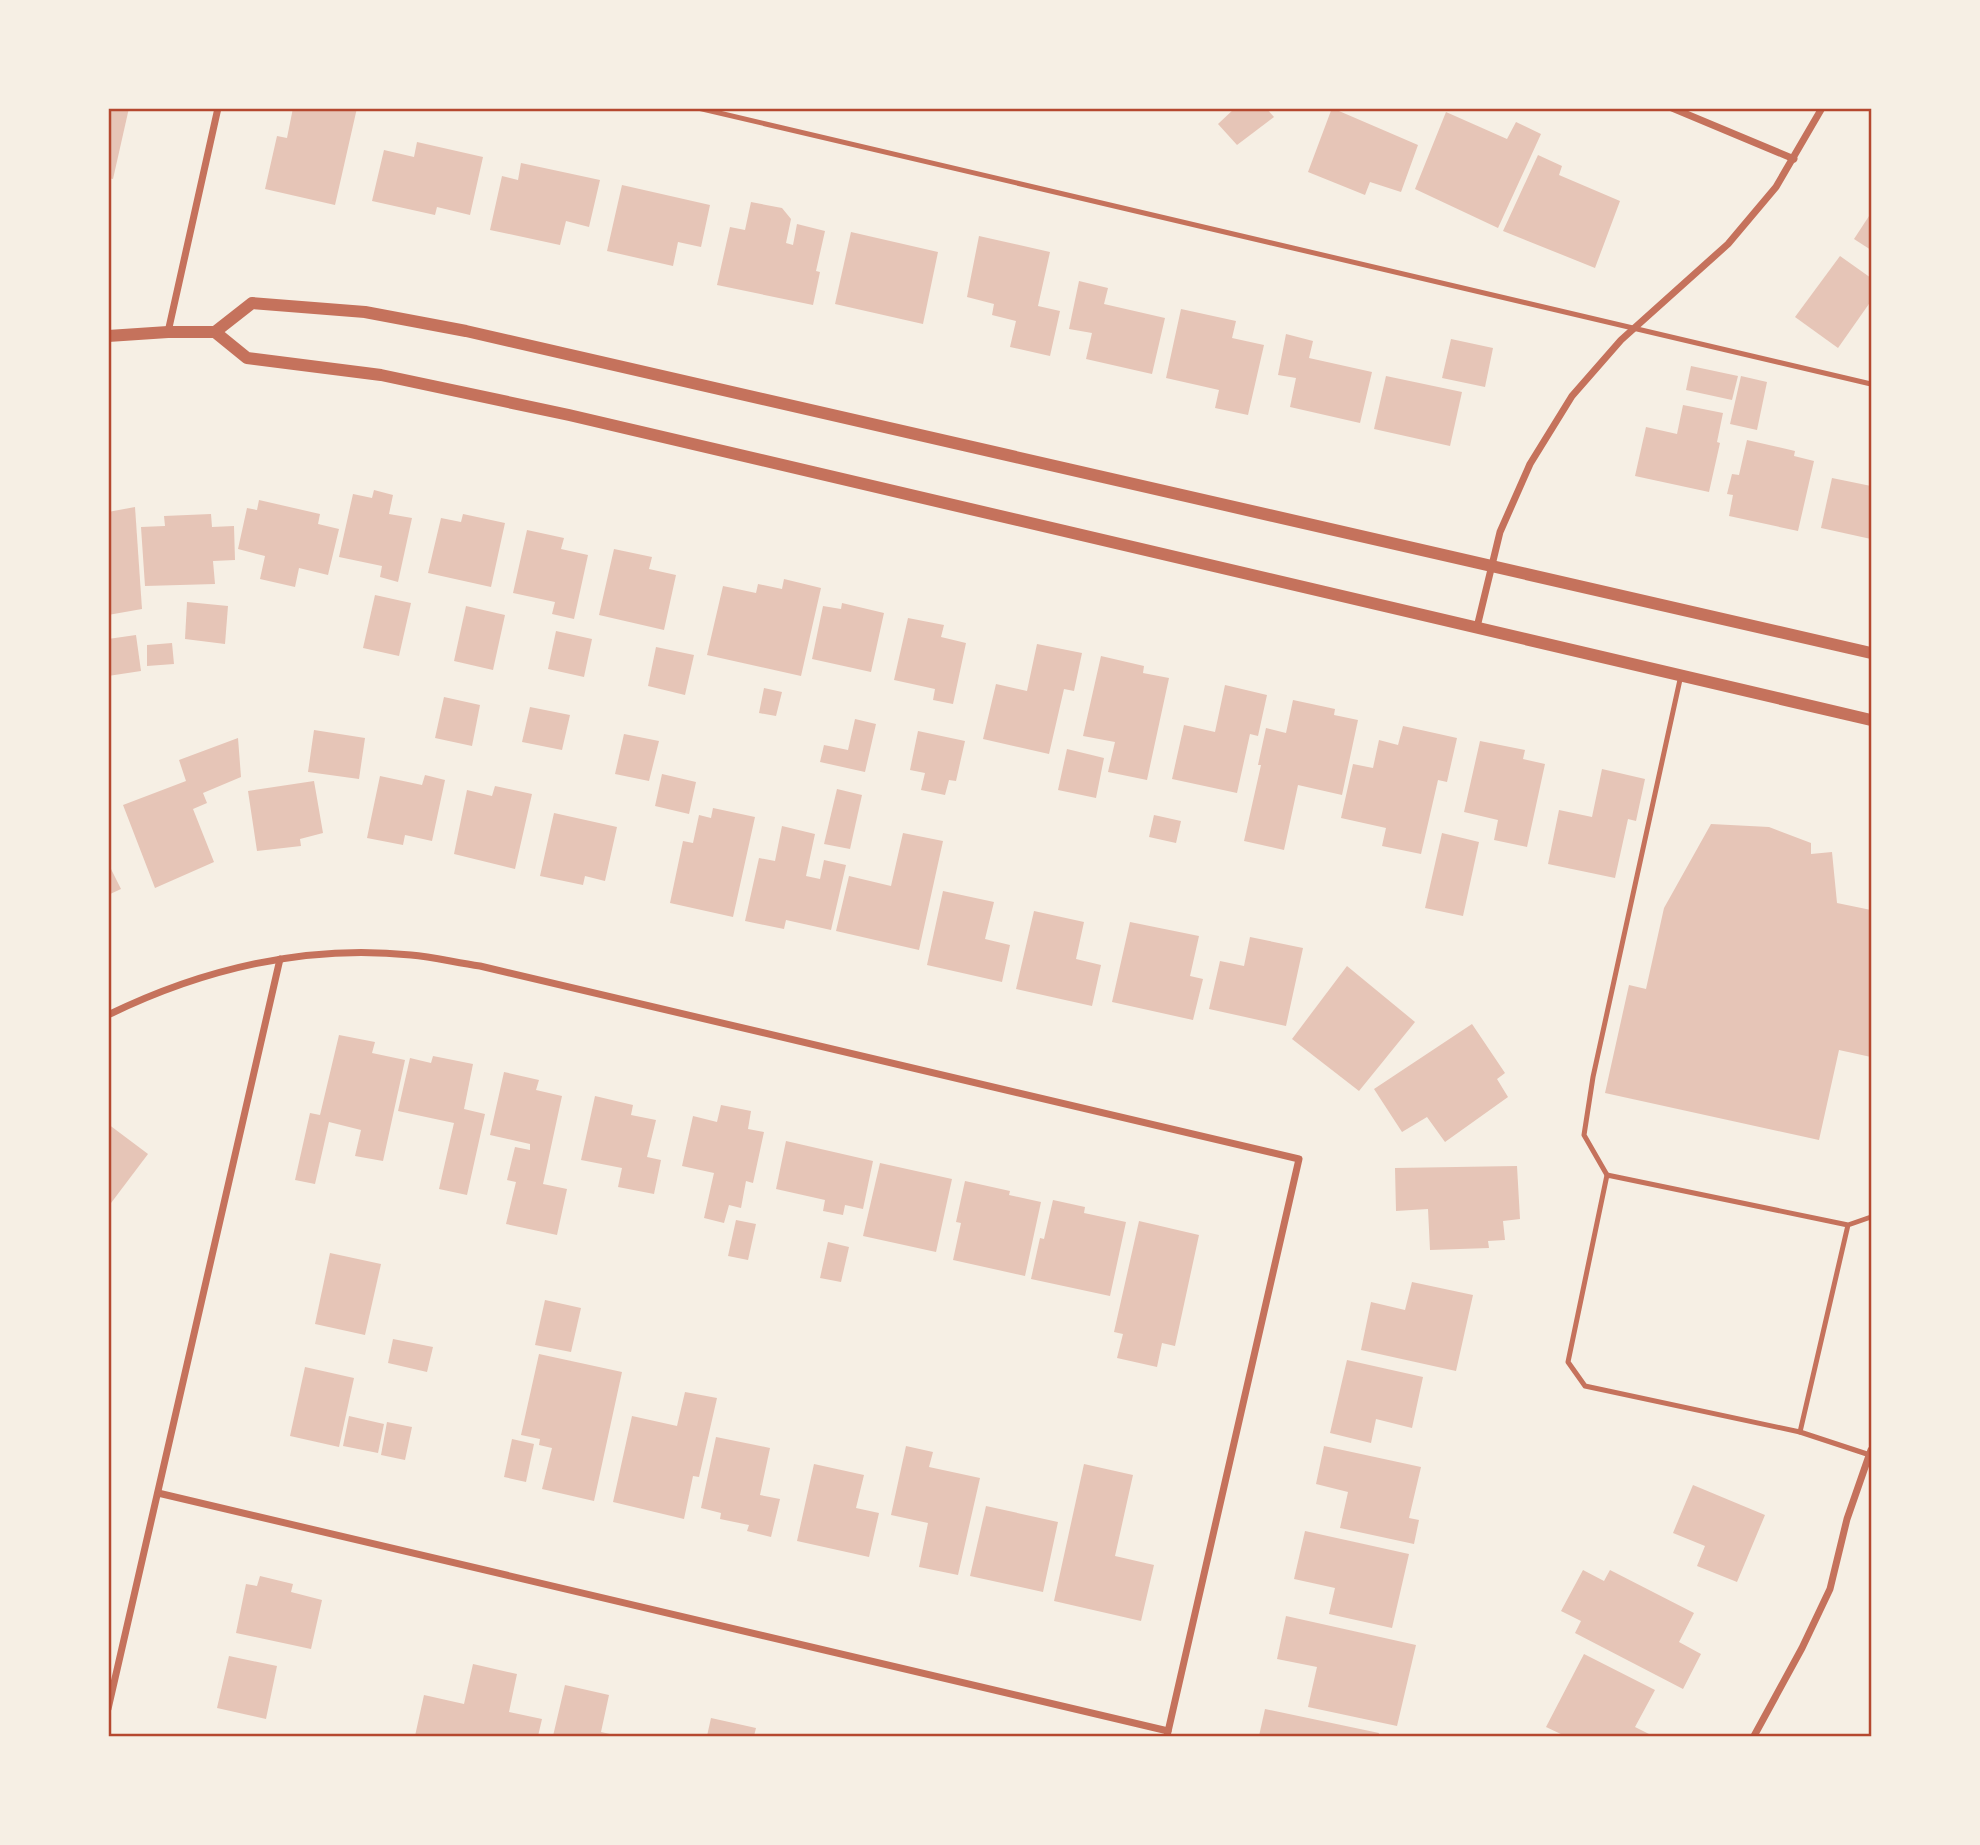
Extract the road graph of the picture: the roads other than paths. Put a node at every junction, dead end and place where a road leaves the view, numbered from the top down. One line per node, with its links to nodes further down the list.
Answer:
1 (218, 108): 7 (street)
2 (698, 108): 6 (lane)
3 (1672, 108): 5 (street)
4 (1822, 108): 5 (street)
5 (1794, 159): 6 (street)
6 (1634, 328): 10 (lane); 11 (street)
7 (168, 332): 8 (street); 9 (street)
8 (215, 332): 11 (street); 12 (street)
9 (108, 336)
10 (1871, 384)
11 (1490, 565): 12 (street); 13 (street)
12 (1477, 627): 14 (street)
13 (1871, 653)
14 (1681, 675): 15 (street); 18 (lane)
15 (1871, 719)
16 (280, 959): 17 (street); 23 (street); 25 (street)
17 (108, 1015)
18 (1607, 1175): 20 (lane); 21 (lane)
19 (1871, 1217): 20 (lane)
20 (1848, 1225): 21 (lane)
21 (1800, 1432): 22 (lane)
22 (1871, 1452): 26 (street)
23 (158, 1493): 24 (street); 25 (street)
24 (108, 1709)
25 (1167, 1734)
26 (1754, 1737)

